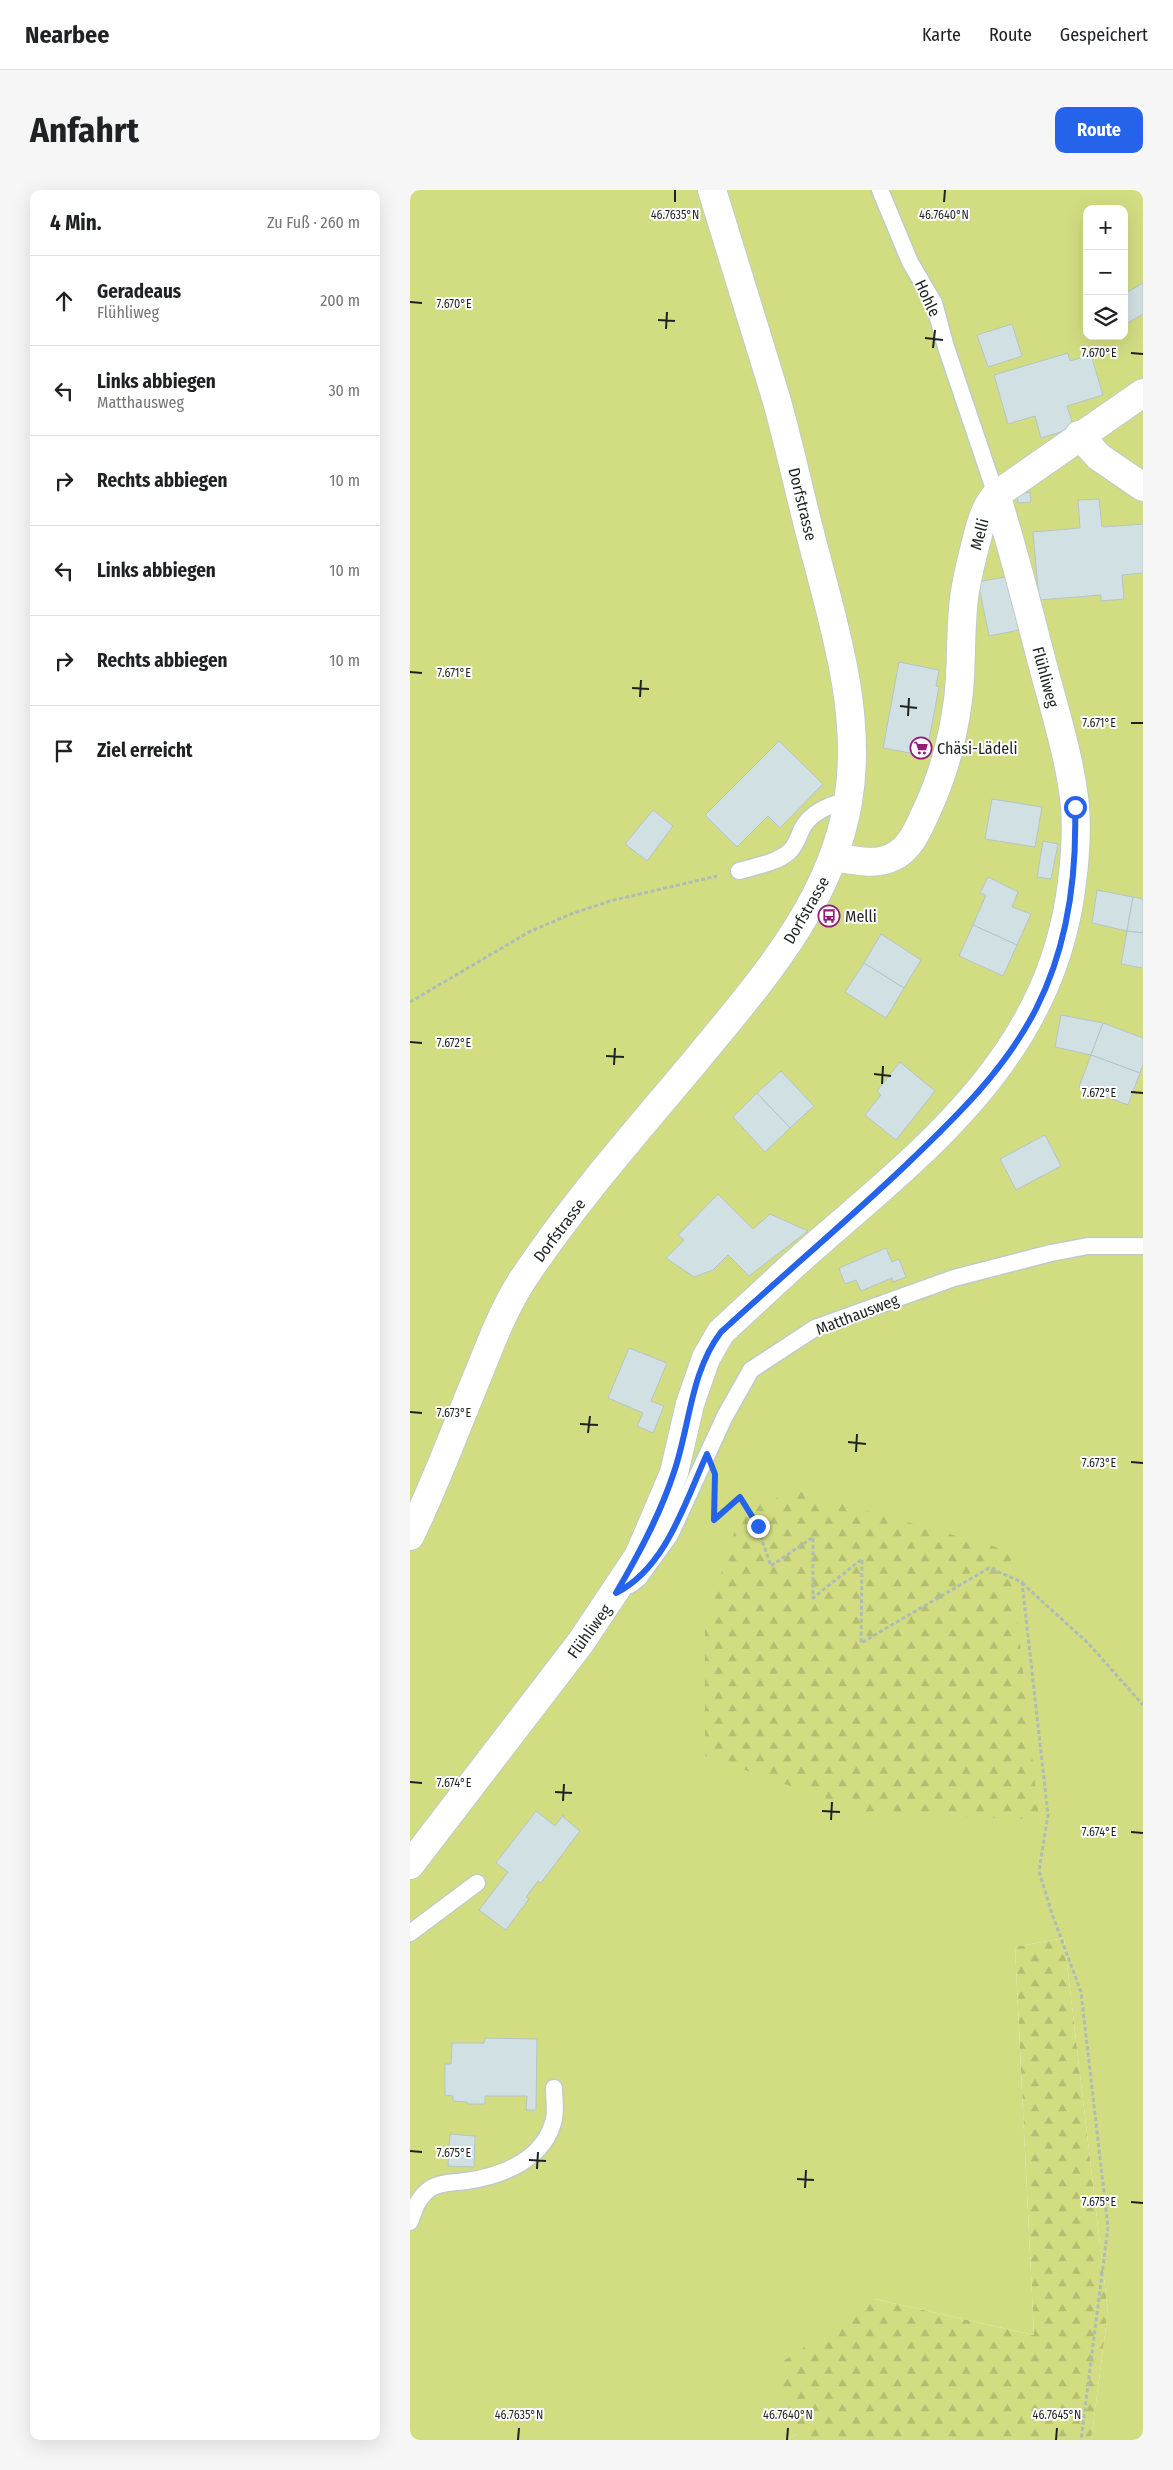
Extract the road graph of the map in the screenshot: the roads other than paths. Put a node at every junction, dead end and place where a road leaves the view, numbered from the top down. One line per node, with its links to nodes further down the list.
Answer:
1 (712, 190): 7 (street, Dorfstrasse)
2 (880, 190): 6 (lane, Hohle)
3 (1143, 393): 4 (street, Melli)
4 (1079, 435): 5 (street); 6 (street, Melli)
5 (1143, 487)
6 (996, 495): 8 (street, Melli); 12 (street, Flühliweg)
7 (848, 800): 8 (street, Dorfstrasse); 9 (lane)
8 (834, 857): 11 (street, Dorfstrasse)
9 (739, 870)
10 (1143, 1246): 12 (lane, Matthausweg)
11 (410, 1536)
12 (616, 1593): 13 (street, Flühliweg)
13 (410, 1865)
14 (477, 1883): 15 (lane)
15 (410, 1933)
16 (554, 2088): 17 (lane)
17 (410, 2222)

